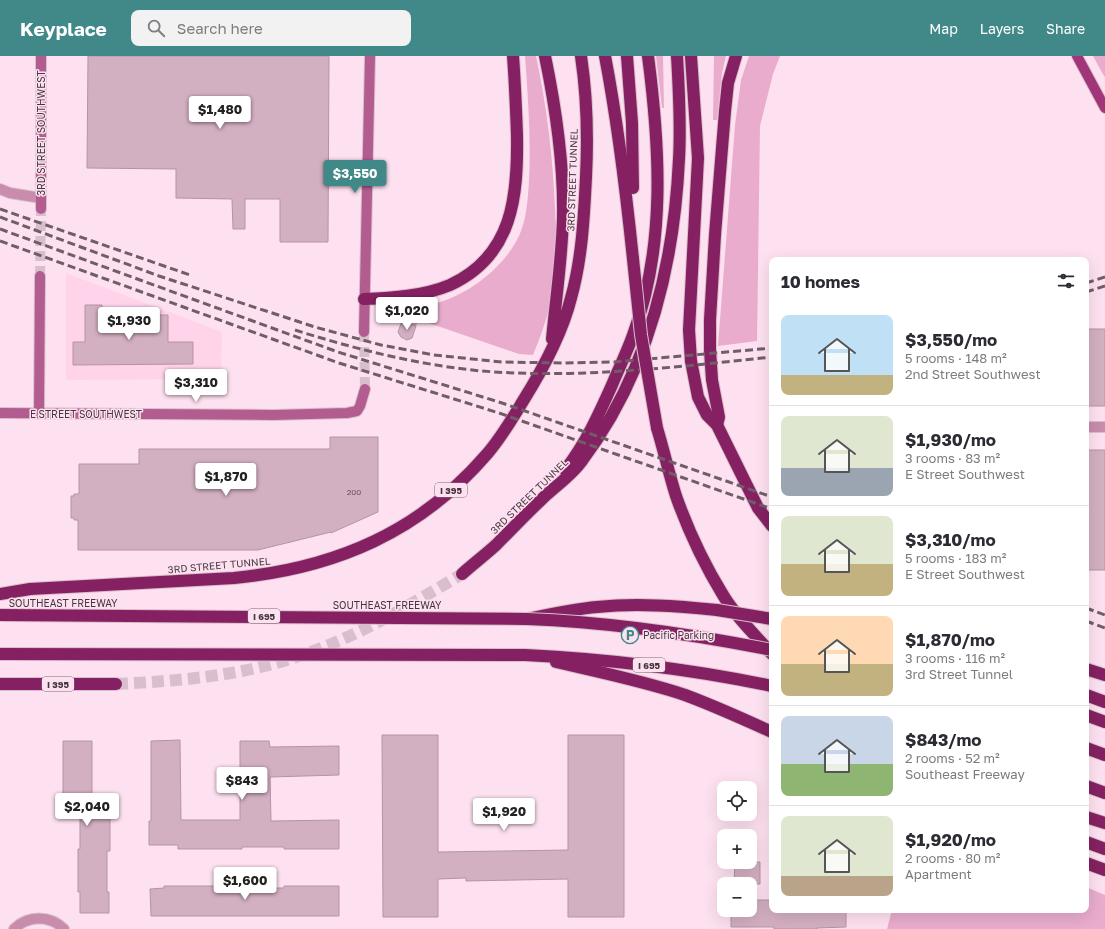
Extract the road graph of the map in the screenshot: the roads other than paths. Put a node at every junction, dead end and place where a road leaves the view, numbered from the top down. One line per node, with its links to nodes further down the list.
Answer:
1 (41, 56): 15 (street, 3RD STREET SOUTHWEST)
2 (370, 56): 19 (street)
3 (513, 56): 19 (highway)
4 (545, 56): 21 (highway)
5 (581, 56): 21 (highway, 3RD STREET TUNNEL / I 395)
6 (605, 56): 17 (highway)
7 (627, 56): 17 (highway)
8 (648, 56): 28 (highway)
9 (678, 56): 28 (highway, 3RD STREET TUNNEL)
10 (692, 56): 25 (highway)
11 (736, 56): 25 (highway)
12 (1077, 56): 13 (main road)
13 (1105, 108)
14 (0, 189): 15 (street)
15 (41, 198): 16 (street, 3RD STREET SOUTHWEST)
16 (41, 209)
17 (633, 259): 38 (highway, bridge)
18 (40, 276): 24 (street)
19 (364, 299): 20 (street)
20 (364, 332)
21 (551, 351): 33 (highway, 3RD STREET TUNNEL / I 395)
22 (364, 389): 24 (street, E STREET SOUTHWEST)
23 (0, 413): 24 (street, E STREET SOUTHWEST)
24 (39, 413)
25 (717, 425): 29 (highway)
26 (1105, 426): 27 (street)
27 (1089, 427)
28 (540, 500): 32 (highway, 3RD STREET TUNNEL)
29 (758, 508): 30 (highway); 31 (highway)
30 (769, 519)
31 (769, 522)
32 (462, 574)
33 (0, 594)
34 (0, 615): 35 (highway, SOUTHEAST FREEWAY / I 695)
35 (527, 619): 36 (highway, bridge); 37 (highway, SOUTHEAST FREEWAY / I 695, bridge)
36 (769, 619)
37 (769, 649)
38 (769, 651)
39 (0, 654): 40 (highway, I 695)
40 (525, 655): 45 (highway, I 695); 50 (highway)
41 (1089, 670): 42 (highway)
42 (1105, 675)
43 (0, 684): 44 (highway, I 395)
44 (116, 684)
45 (769, 685)
46 (1089, 696): 47 (highway)
47 (1105, 702)
48 (1089, 716): 49 (highway)
49 (1105, 722)
50 (769, 731)
51 (1089, 749): 52 (highway)
52 (1105, 755)
53 (1089, 787): 54 (highway)
54 (1105, 793)
55 (1089, 818): 56 (highway)
56 (1105, 823)
57 (1089, 843): 58 (highway)
58 (1105, 849)
59 (1089, 864): 60 (highway)
60 (1105, 870)
61 (14, 929): 62 (street)
62 (64, 929)

